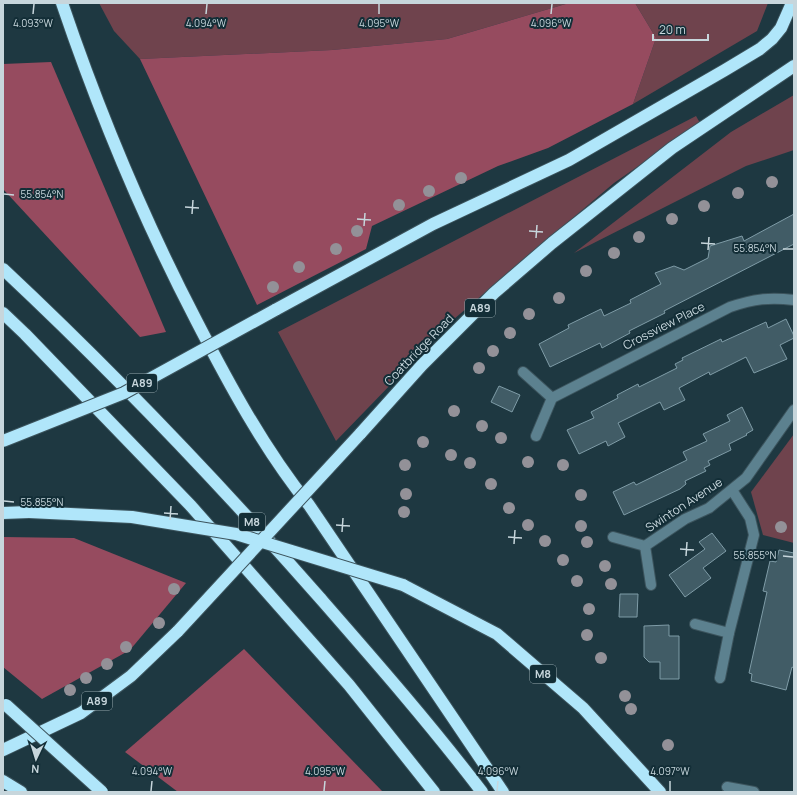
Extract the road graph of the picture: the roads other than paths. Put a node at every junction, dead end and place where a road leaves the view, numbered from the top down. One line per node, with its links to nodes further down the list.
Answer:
1 (62, 3): 28 (highway)
2 (792, 3): 11 (highway, A89, bridge)
3 (794, 66): 21 (highway, Coatbridge Road / A89, bridge)
4 (3, 269): 27 (highway, M8)
5 (794, 300): 8 (street, Crossview Place)
6 (3, 313): 26 (highway)
7 (523, 372): 8 (street)
8 (552, 398): 10 (street)
9 (794, 410): 12 (street, Swinton Avenue)
10 (536, 436)
11 (3, 441)
12 (732, 490): 15 (street, Swinton Avenue); 18 (street)
13 (3, 513): 29 (highway, M8, bridge)
14 (613, 537): 15 (street, Swinton Avenue)
15 (645, 546): 16 (street, Swinton Avenue)
16 (652, 585)
17 (695, 624): 18 (street)
18 (729, 633): 19 (street)
19 (720, 678)
20 (5, 703): 25 (highway, bridge)
21 (3, 750)
22 (3, 781): 24 (highway)
23 (727, 787): 30 (street)
24 (21, 792)
25 (102, 792)
26 (434, 792)
27 (482, 792)
28 (503, 792)
29 (660, 792)
30 (754, 792)

